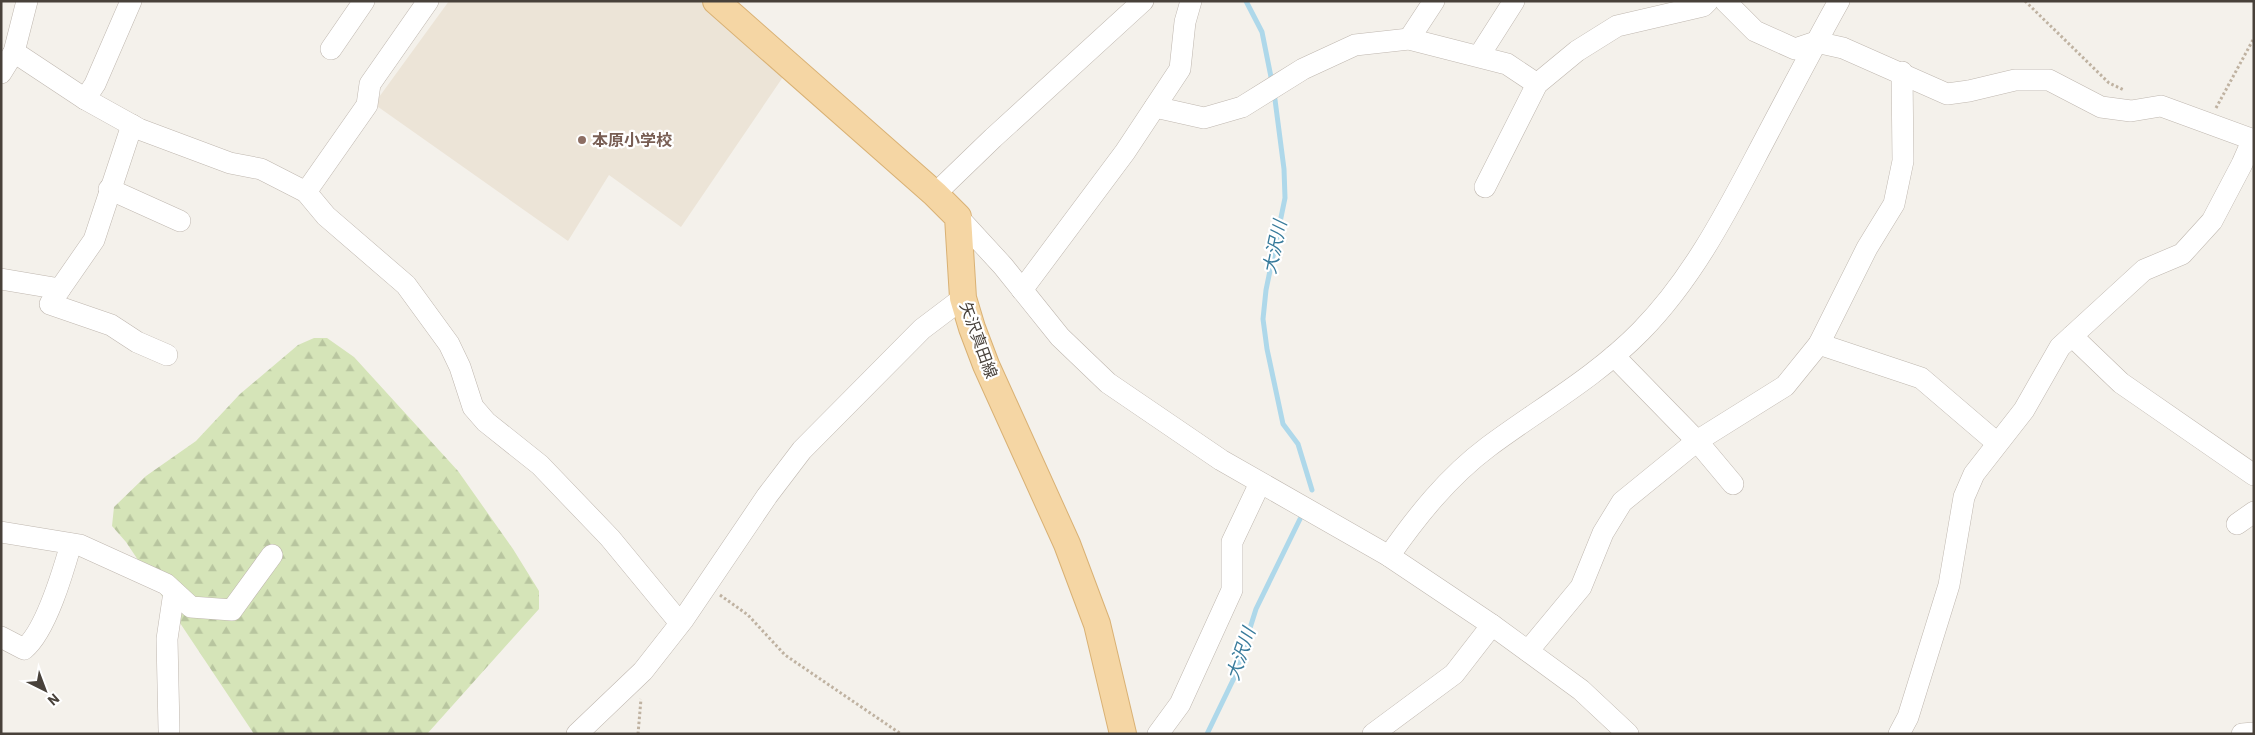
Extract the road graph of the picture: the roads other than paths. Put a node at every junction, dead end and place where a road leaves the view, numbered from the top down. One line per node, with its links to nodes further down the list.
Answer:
1 (27, 1): 16 (street)
2 (131, 1): 21 (street)
3 (364, 1): 15 (street)
4 (1143, 1): 28 (street)
5 (1191, 1): 22 (street)
6 (1434, 1): 13 (street)
7 (1514, 1): 17 (street)
8 (1708, 1): 20 (street)
9 (1725, 1): 14 (street)
10 (1839, 1): 14 (street)
11 (427, 2): 27 (street)
12 (721, 3): 28 (main road)
13 (1409, 39): 17 (street); 22 (street)
14 (1816, 42): 18 (street); 38 (street)
15 (331, 49)
16 (14, 52): 19 (street); 21 (street)
17 (1479, 56): 20 (street)
18 (1902, 72): 24 (street); 36 (street)
19 (1, 73)
20 (1537, 84): 25 (street)
21 (85, 99): 23 (street)
22 (1156, 108): 33 (street)
23 (132, 124): 26 (street); 27 (street)
24 (2253, 140): 35 (street)
25 (1485, 187)
26 (109, 189): 30 (street); 32 (street)
27 (306, 192): 49 (street)
28 (935, 194): 29 (main road)
29 (958, 217): 33 (street); 34 (main road, 矢沢真田線)
30 (180, 221)
31 (1, 279): 32 (street)
32 (60, 289): 37 (street)
33 (1022, 290): 42 (street)
34 (963, 298): 49 (street); 56 (main road, 矢沢真田線)
35 (2072, 336): 40 (street); 41 (street)
36 (1819, 344): 39 (street); 40 (street)
37 (167, 355)
38 (1614, 356): 39 (street); 47 (street)
39 (1697, 441): 43 (street); 52 (street)
40 (1997, 443): 60 (street)
41 (2254, 475)
42 (1260, 483): 47 (street); 57 (street)
43 (1733, 484)
44 (1, 532): 45 (street)
45 (71, 544): 48 (street); 51 (street)
46 (272, 555): 48 (street)
47 (1389, 556): 50 (street)
48 (174, 592): 53 (street)
49 (680, 623): 55 (street)
50 (1492, 625): 52 (street); 58 (street)
51 (1, 637)
52 (1528, 651): 59 (street)
53 (169, 730)
54 (2254, 733): 61 (street)
55 (577, 734)
56 (1123, 734)
57 (1158, 734)
58 (1373, 734)
59 (1628, 734)
60 (1899, 734)
61 (2242, 734)

